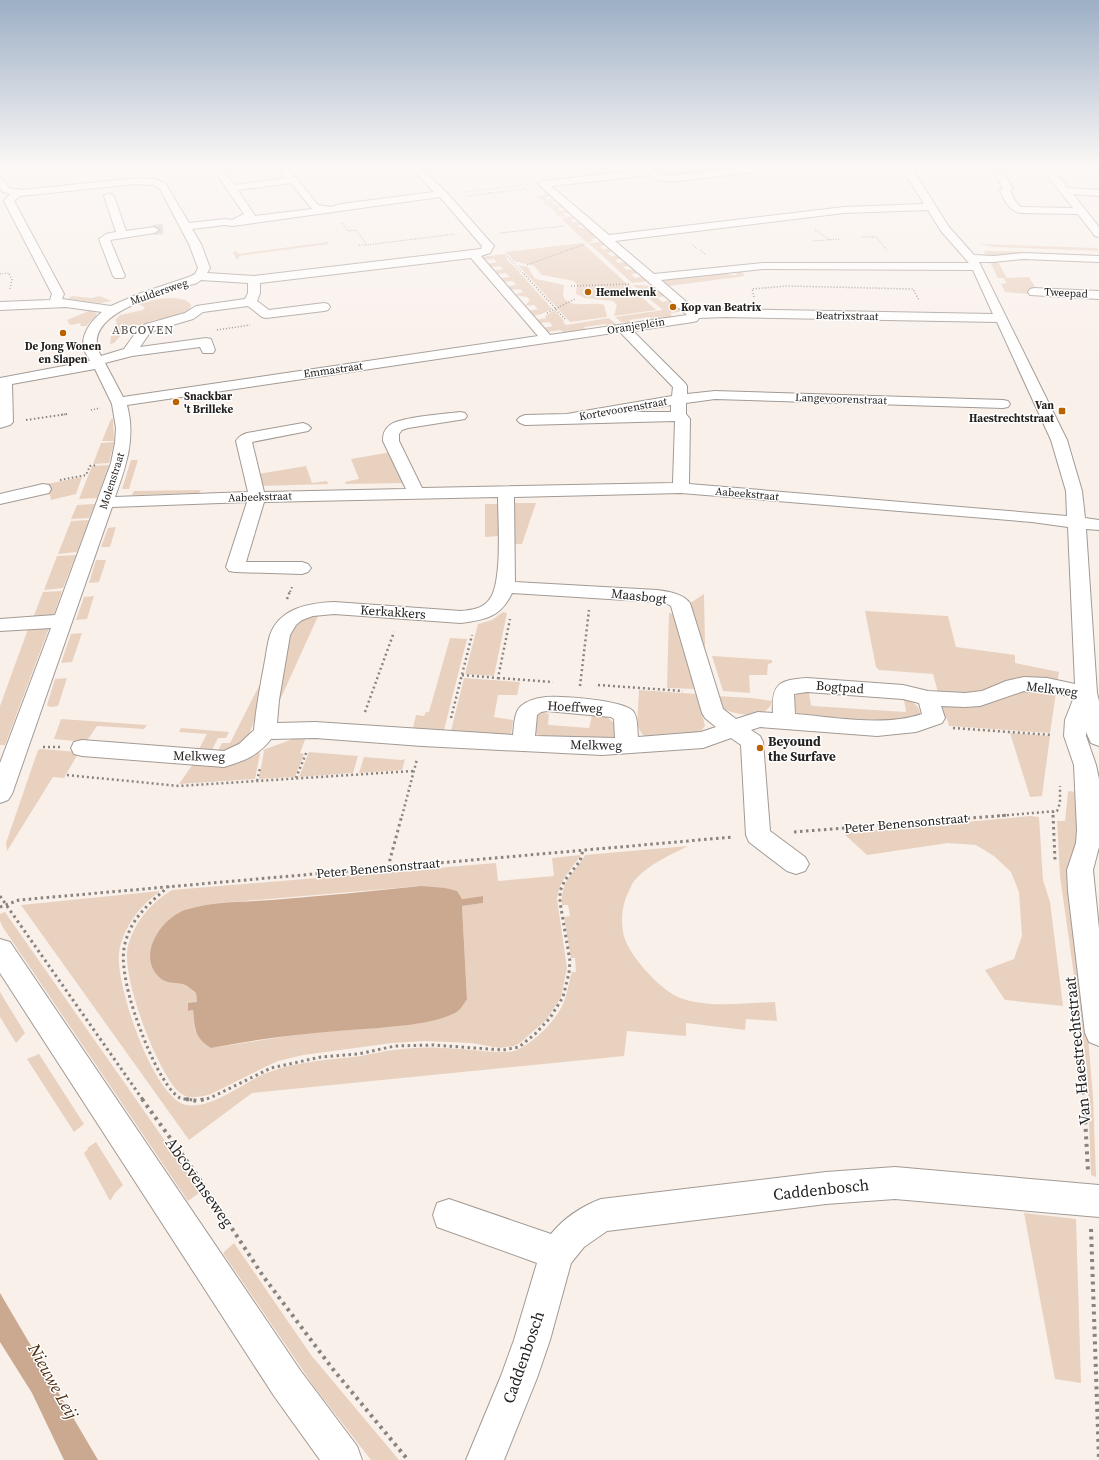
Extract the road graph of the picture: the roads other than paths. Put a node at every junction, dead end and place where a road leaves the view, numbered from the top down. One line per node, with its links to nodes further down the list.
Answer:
1 (27, 233): 20 (street)
2 (129, 233): 8 (street)
3 (189, 233): 14 (street, Muldersweg)
4 (477, 233): 10 (street)
5 (598, 233): 9 (street, Oranjeplein)
6 (653, 233): 9 (street)
7 (949, 233): 12 (street, Van Haestrechtstraat)
8 (122, 234): 13 (street)
9 (605, 239): 15 (street, Oranjeplein)
10 (476, 255): 16 (street); 27 (street)
11 (1099, 259): 12 (street)
12 (974, 263): 15 (street); 25 (street, Van Haestrechtstraat)
13 (119, 276)
14 (199, 276): 16 (street); 23 (street, Muldersweg)
15 (650, 278): 24 (street, Oranjeplein)
16 (254, 280): 19 (street)
17 (1034, 292): 18 (street, Tweepad)
18 (1099, 295)
19 (250, 302): 22 (street); 29 (street)
20 (55, 303): 21 (street); 23 (street)
21 (0, 306)
22 (324, 307)
23 (112, 310): 30 (street, Molenstraat)
24 (694, 315): 25 (street, Beatrixstraat); 26 (street, Oranjeplein)
25 (1001, 318): 48 (street, Van Haestrechtstraat)
26 (623, 328): 27 (street, Oranjeplein); 32 (street, Kortevoorenstraat)
27 (547, 340): 33 (street, Emmastraat)
28 (207, 346): 29 (street)
29 (129, 352): 30 (street)
30 (98, 362): 31 (street); 33 (street, Molenstraat)
31 (3, 378): 39 (street)
32 (679, 399): 34 (street, Langevoorenstraat); 36 (street, Kortevoorenstraat); 37 (street, Kortevoorenstraat)
33 (118, 402): 47 (street, Molenstraat)
34 (1003, 404)
35 (460, 416): 44 (street)
36 (678, 416): 37 (street, Kortevoorenstraat); 41 (street, Kortevoorenstraat)
37 (567, 418): 38 (street, Kortevoorenstraat)
38 (525, 420)
39 (3, 423)
40 (303, 428): 45 (street)
41 (681, 488): 43 (street, Aabeekstraat); 48 (street, Aabeekstraat)
42 (43, 489): 46 (street)
43 (506, 492): 44 (street, Aabeekstraat); 51 (street, Kerkakkers)
44 (416, 494): 45 (street, Aabeekstraat)
45 (256, 497): 47 (street, Aabeekstraat); 50 (street)
46 (0, 499)
47 (105, 502): 52 (street, Molenstraat)
48 (1077, 522): 49 (street, Aabeekstraat); 54 (street, Van Haestrechtstraat)
49 (1099, 526)
50 (302, 568)
51 (511, 587): 57 (street, Maasbogt); 59 (street, Kerkakkers)
52 (63, 622): 53 (street); 63 (street, Molenstraat)
53 (0, 625)
54 (1086, 693): 55 (street, Melkweg); 58 (street, Van Haestrechtstraat)
55 (928, 698): 56 (street, Melkweg); 56 (street, Bogtpad)
56 (785, 721): 57 (street, Melkweg)
57 (732, 728): 61 (street, Melkweg); 65 (street)
58 (1089, 729): 64 (street, Van Haestrechtstraat)
59 (264, 731): 60 (street, Melkweg); 62 (street, Melkweg)
60 (522, 743): 61 (street, Melkweg); 61 (street, Hoeffweg)
61 (627, 746)
62 (82, 748)
63 (1, 790)
64 (1093, 844): 67 (street, Van Haestrechtstraat)
65 (796, 864)
66 (0, 950): 71 (street)
67 (1089, 1038)
68 (1094, 1201): 70 (street, Caddenbosch)
69 (449, 1215): 70 (street)
70 (557, 1252): 72 (street, Caddenbosch)
71 (343, 1460)
72 (485, 1460)

